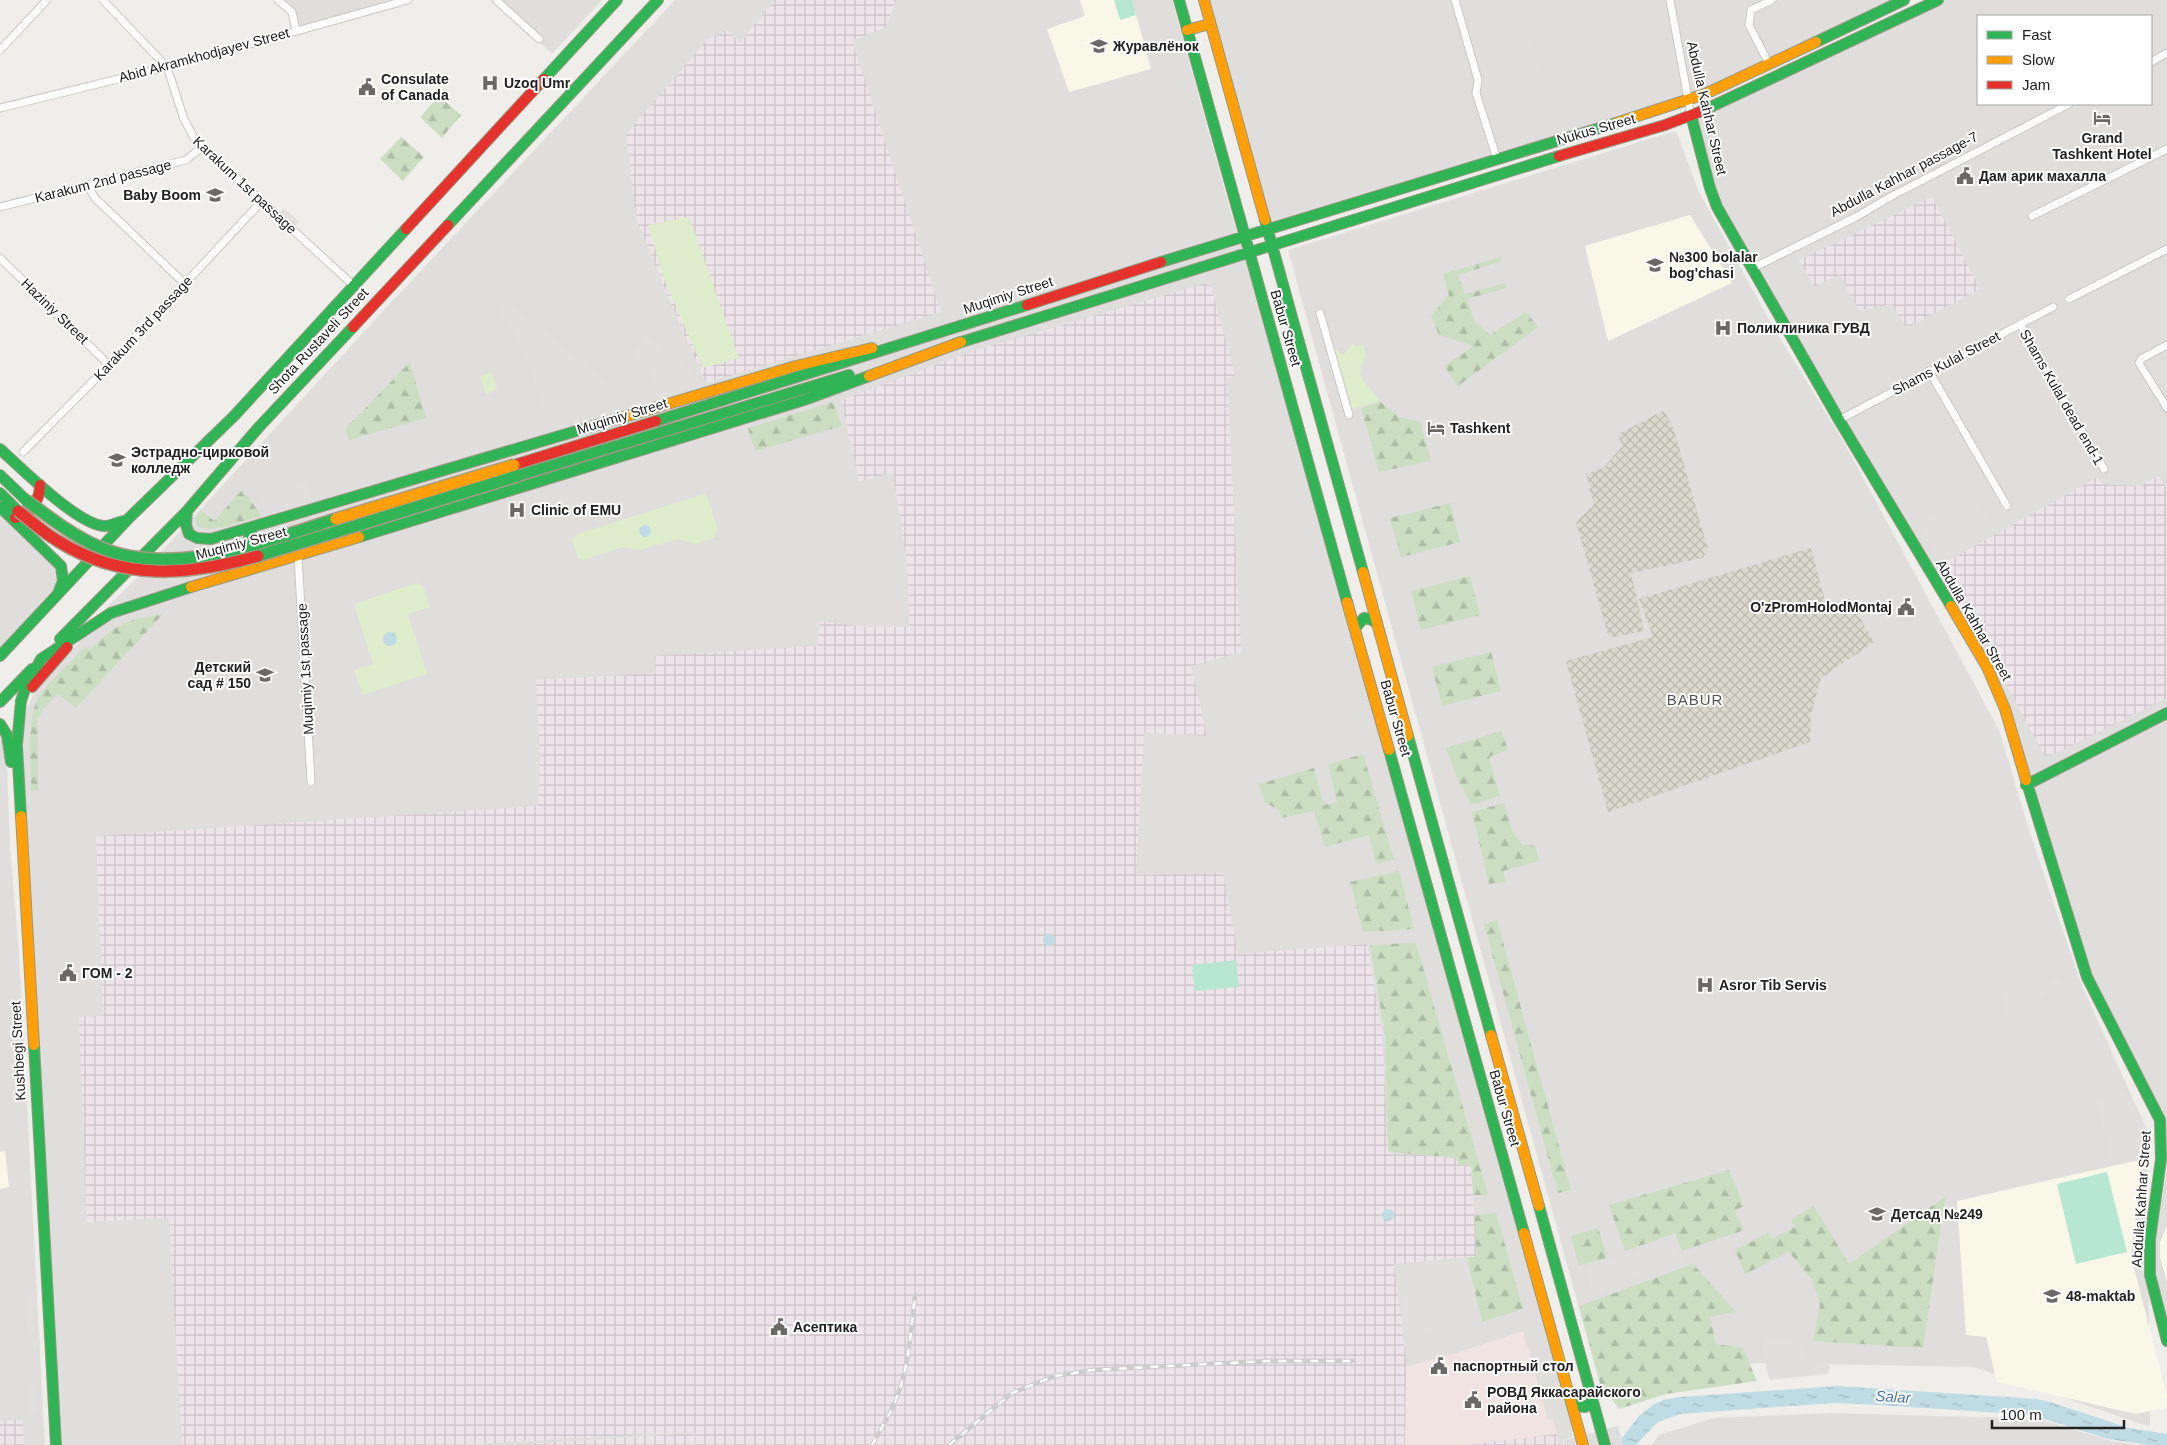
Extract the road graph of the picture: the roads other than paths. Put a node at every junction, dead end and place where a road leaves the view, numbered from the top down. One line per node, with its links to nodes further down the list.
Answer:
1 (47, 0): 19 (street)
2 (103, 0): 23 (street, Karakum 1st passage)
3 (278, 0): 16 (street)
4 (408, 0): 16 (street, Abid Akramkhodjayev Street)
5 (496, 0): 18 (street)
6 (617, 0): 44 (main road, Shota Rustaveli Street)
7 (658, 0): 67 (main road, Shota Rustaveli Street)
8 (1179, 0): 17 (main road, Babur Street)
9 (1204, 0): 15 (main road, Babur Street)
10 (1455, 0): 30 (street)
11 (1670, 0): 24 (street, Abdulla Kahhar Street)
12 (1772, 0): 22 (street)
13 (1904, 0): 22 (main road, Nukus Street)
14 (1938, 0): 27 (main road, Nukus Street)
15 (1210, 24): 17 (main road); 35 (main road, Babur Street)
16 (296, 30): 23 (street, Abid Akramkhodjayev Street)
17 (1188, 30): 36 (main road, Babur Street)
18 (539, 39)
19 (0, 50)
20 (2167, 53): 21 (street)
21 (2152, 61)
22 (1769, 64): 24 (main road, Nukus Street)
23 (167, 67): 26 (street, Abid Akramkhodjayev Street); 28 (street, Karakum 1st passage)
24 (1687, 100): 27 (street, Abdulla Kahhar Street); 30 (main road, Nukus Street)
25 (2067, 105): 41 (street, Abdulla Kahhar passage-7)
26 (0, 108)
27 (1690, 115): 37 (main road, Nukus Street); 41 (main road, Abdulla Kahhar Street)
28 (202, 147): 31 (street, Karakum 2nd passage); 32 (street, Karakum 1st passage)
29 (2167, 149): 34 (street)
30 (1496, 158): 35 (main road, Nukus Street)
31 (87, 185): 33 (street, Karakum 2nd passage); 43 (street)
32 (261, 202): 43 (street, Karakum 3rd passage); 44 (street, Karakum 1st passage)
33 (0, 207)
34 (2032, 216)
35 (1266, 229): 36 (main road, Muqimiy Street); 37 (main road, Babur Street)
36 (1244, 235): 39 (main road, Babur Street); 42 (main road, Muqimiy Street)
37 (1270, 244): 39 (main road, Nukus Street); 74 (main road, Babur Street)
38 (2167, 248): 46 (street)
39 (1249, 251): 45 (main road, Muqimiy Street); 75 (main road, Babur Street)
40 (0, 258): 53 (street, Haziniy Street)
41 (1752, 268): 57 (main road, Abdulla Kahhar Street)
42 (1105, 280): 45 (main road); 50 (main road, Muqimiy Street)
43 (184, 283): 53 (street, Karakum 3rd passage)
44 (354, 286): 69 (main road, Shota Rustaveli Street)
45 (1108, 296): 51 (main road, Muqimiy Street)
46 (2068, 299)
47 (2053, 307): 49 (street, Shams Kulal Street)
48 (1320, 313): 56 (street)
49 (2020, 324): 54 (street, Shams Kulal Street); 60 (street, Shams Kulal dead end-1)
50 (953, 328): 61 (main road, Muqimiy Street); 70 (main road)
51 (961, 342): 61 (main road, Muqimiy Street); 71 (main road)
52 (2167, 345): 55 (street)
53 (110, 365): 59 (street, Karakum 3rd passage)
54 (1929, 371): 57 (street, Shams Kulal Street); 65 (street)
55 (2167, 408)
56 (1349, 415)
57 (1839, 420): 84 (main road, Abdulla Kahhar Street)
58 (0, 449): 63 (main road)
59 (23, 452)
60 (2104, 469)
61 (516, 471): 62 (main road, Muqimiy Street, bridge); 64 (main road, Muqimiy Street, bridge)
62 (0, 475)
63 (40, 485): 68 (main road); 69 (main road)
64 (0, 494)
65 (2007, 506)
66 (0, 507): 68 (main road)
67 (187, 511): 70 (main road); 78 (main road, Shota Rustaveli Street)
68 (11, 518): 73 (main road)
69 (128, 519): 73 (main road, Shota Rustaveli Street)
70 (253, 526): 72 (main road)
71 (298, 556): 72 (main road); 83 (street, Muqimiy 1st passage)
72 (265, 566): 76 (main road)
73 (58, 594): 77 (main road, Shota Rustaveli Street)
74 (1377, 623): 75 (main road); 88 (main road, Babur Street)
75 (1355, 628): 89 (main road, Babur Street)
76 (81, 631): 78 (main road); 80 (main road)
77 (0, 656)
78 (41, 659): 79 (main road, Shota Rustaveli Street); 80 (main road, Kushbegi Street)
79 (0, 702)
80 (19, 713): 86 (main road, Kushbegi Street)
81 (2167, 713): 84 (main road)
82 (0, 724): 86 (main road, Kushbegi Street)
83 (311, 782)
84 (2026, 785): 85 (main road, Abdulla Kahhar Street)
85 (2164, 1159): 87 (main road, Abdulla Kahhar Street)
86 (37, 1196): 91 (main road, Kushbegi Street); 92 (main road, Kushbegi Street)
87 (2167, 1341)
88 (1593, 1396): 89 (main road); 93 (main road, Babur Street)
89 (1571, 1402): 90 (main road, Babur Street)
90 (1581, 1441)
91 (48, 1445)
92 (56, 1445)
93 (1605, 1445)

